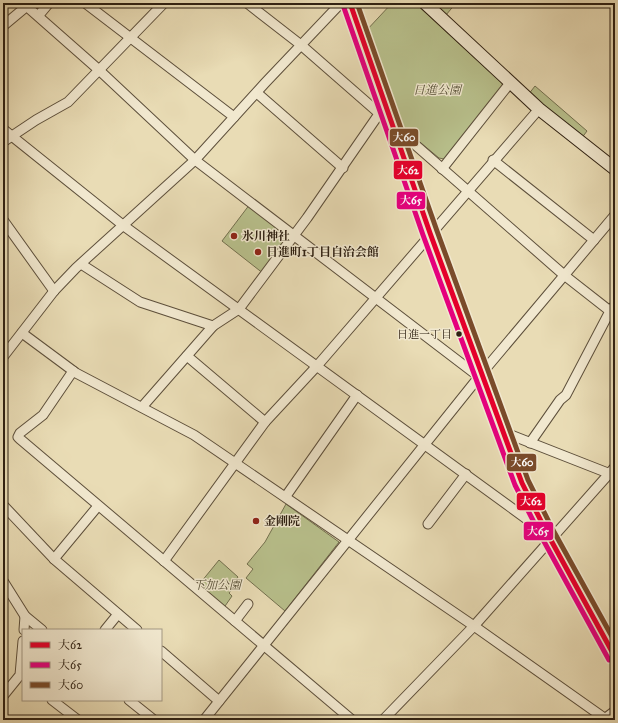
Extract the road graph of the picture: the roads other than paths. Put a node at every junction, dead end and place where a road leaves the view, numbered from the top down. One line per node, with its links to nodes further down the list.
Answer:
1 (49, 3): 9 (street)
2 (85, 3): 11 (street)
3 (164, 3): 11 (street)
4 (247, 3): 12 (street)
5 (341, 3): 12 (street)
6 (350, 3): 19 (main road)
7 (425, 3): 14 (main road)
8 (25, 4): 9 (street); 10 (street)
9 (39, 15): 13 (street)
10 (3, 26)
11 (131, 37): 13 (street); 18 (street)
12 (301, 45): 15 (street); 17 (street)
13 (99, 70): 21 (street); 23 (street)
14 (510, 83): 16 (main road); 26 (street)
15 (257, 93): 18 (street); 25 (street)
16 (539, 108): 24 (street); 27 (main road)
17 (379, 114): 19 (street); 25 (street)
18 (234, 117): 23 (street)
19 (393, 125): 26 (street); 32 (main road)
20 (3, 129): 21 (street)
21 (11, 135): 22 (street); 31 (street)
22 (3, 142)
23 (195, 160): 31 (street); 33 (street)
24 (493, 160): 28 (street); 34 (street)
25 (343, 168): 33 (street)
26 (442, 168): 28 (street)
27 (615, 169)
28 (467, 190): 32 (street); 36 (street)
29 (615, 215): 34 (street)
30 (3, 220): 37 (street)
31 (124, 226): 35 (street); 39 (street)
32 (430, 233): 38 (street); 47 (main road)
33 (294, 235): 38 (street); 39 (street)
34 (594, 240): 36 (street)
35 (81, 264): 37 (street); 41 (street)
36 (564, 275): 40 (street); 47 (street)
37 (54, 291): 42 (street)
38 (374, 297): 45 (street); 47 (street)
39 (239, 309): 41 (street); 45 (street)
40 (613, 311): 52 (street)
41 (213, 326): 43 (street)
42 (22, 333): 44 (street); 46 (street)
43 (187, 356): 49 (street); 50 (street)
44 (3, 357)
45 (316, 366): 48 (street); 50 (street)
46 (73, 371): 49 (street); 59 (street)
47 (482, 373): 51 (main road); 53 (street)
48 (357, 395): 53 (street); 57 (street)
49 (142, 407): 54 (street)
50 (265, 422): 54 (street)
51 (503, 432): 52 (street); 61 (main road)
52 (530, 442): 55 (street)
53 (425, 444): 56 (street); 62 (street)
54 (234, 462): 57 (street); 64 (street)
55 (613, 472): 61 (street)
56 (466, 474): 60 (street); 61 (street)
57 (286, 496): 62 (street)
58 (3, 505): 63 (street)
59 (98, 506): 63 (street); 64 (street)
60 (428, 524)
61 (549, 536): 70 (street); 77 (main road)
62 (348, 540): 70 (street); 75 (street)
63 (54, 559): 67 (street)
64 (164, 561): 69 (street)
65 (3, 581): 68 (street)
66 (248, 604): 69 (street)
67 (118, 614): 73 (street); 74 (street)
68 (25, 616): 71 (street); 72 (street)
69 (235, 621): 75 (street)
70 (474, 626): 89 (street); 90 (street)
71 (24, 629)
72 (41, 629)
73 (106, 629)
74 (136, 629)
75 (264, 645): 83 (street); 88 (street)
76 (162, 652): 83 (street)
77 (615, 657)
78 (22, 659): 79 (street)
79 (21, 676): 80 (street)
80 (3, 696)
81 (53, 701): 85 (street)
82 (130, 701): 86 (street)
83 (219, 701): 87 (street)
84 (615, 711): 90 (street)
85 (78, 720)
86 (154, 720)
87 (204, 720)
88 (352, 720)
89 (383, 720)
90 (605, 720)

